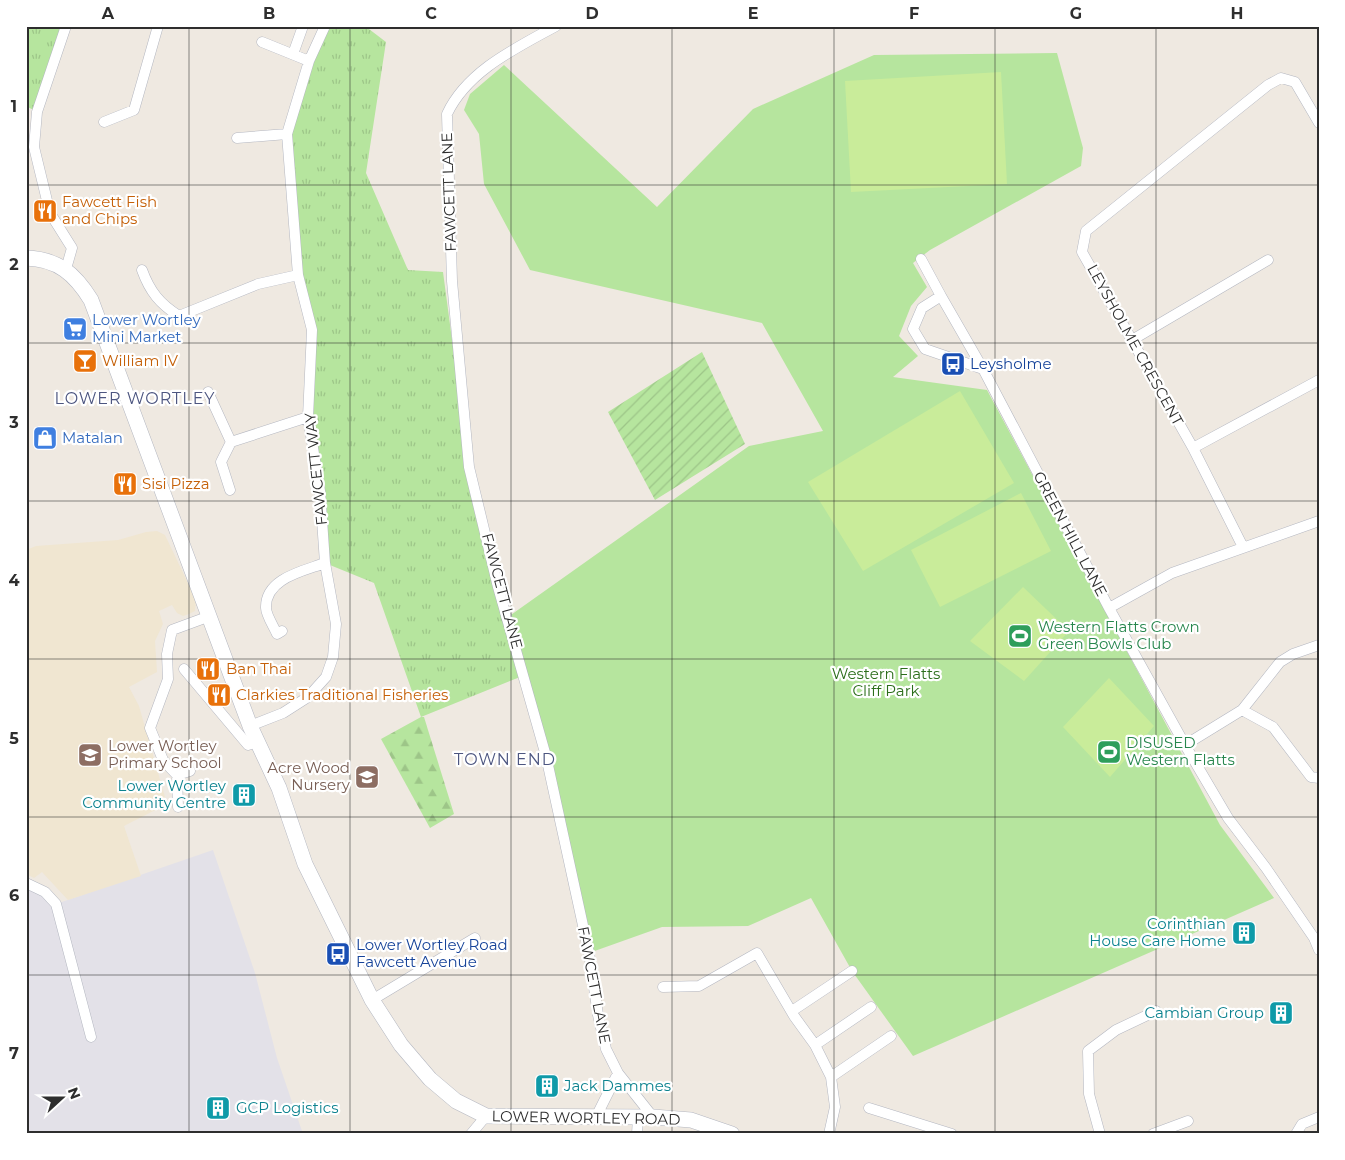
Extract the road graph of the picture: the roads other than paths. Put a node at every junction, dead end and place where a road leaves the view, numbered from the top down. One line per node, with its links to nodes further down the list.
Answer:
1 (66, 26): 16 (street)
2 (158, 26): 9 (street)
3 (303, 26): 7 (street)
4 (325, 26): 8 (street, FAWCETT WAY)
5 (556, 26): 56 (street, FAWCETT LANE)
6 (262, 42): 7 (street)
7 (293, 54): 8 (street)
8 (309, 61): 11 (street, FAWCETT WAY)
9 (104, 122)
10 (1319, 123): 20 (street, LEYSHOLME CRESCENT)
11 (287, 134): 12 (street); 18 (street, FAWCETT WAY)
12 (237, 138)
13 (26, 258): 16 (street)
14 (921, 259): 19 (street, GREEN HILL LANE)
15 (1268, 260): 20 (street)
16 (66, 269): 32 (street, LOWER WORTLEY ROAD)
17 (142, 270): 18 (street)
18 (298, 275): 24 (street, FAWCETT WAY)
19 (941, 296): 21 (street, GREEN HILL LANE); 21 (street)
20 (1132, 340): 26 (street, LEYSHOLME CRESCENT)
21 (983, 369): 31 (street, GREEN HILL LANE)
22 (1319, 380): 26 (street)
23 (208, 392): 25 (street)
24 (308, 417): 25 (street); 30 (street, FAWCETT WAY)
25 (231, 442): 27 (street)
26 (1193, 448): 29 (street, LEYSHOLME CRESCENT)
27 (230, 490)
28 (1319, 521): 29 (street)
29 (1243, 547): 31 (street)
30 (325, 563): 33 (street); 37 (street, FAWCETT WAY)
31 (1109, 608): 39 (street, GREEN HILL LANE)
32 (210, 616): 37 (street, LOWER WORTLEY ROAD); 41 (street)
33 (282, 631)
34 (1319, 645): 36 (street)
35 (184, 669): 38 (street)
36 (1242, 710): 39 (street); 42 (street)
37 (250, 726): 38 (street, LOWER WORTLEY ROAD)
38 (258, 742): 49 (street, LOWER WORTLEY ROAD)
39 (1185, 745): 46 (street, GREEN HILL LANE)
40 (190, 771): 41 (street)
41 (176, 775): 43 (street)
42 (1319, 778)
43 (178, 807)
44 (26, 883): 54 (street)
45 (475, 938): 49 (street)
46 (1319, 950)
47 (852, 972): 51 (street)
48 (663, 987): 51 (street)
49 (372, 1000): 59 (street, LOWER WORTLEY ROAD)
50 (871, 1007): 55 (street)
51 (792, 1011): 55 (street)
52 (1156, 1011): 69 (street)
53 (891, 1036): 57 (street)
54 (91, 1037)
55 (815, 1045): 57 (street)
56 (618, 1073): 60 (street); 61 (street, FAWCETT LANE)
57 (831, 1077): 67 (street)
58 (869, 1108): 68 (street)
59 (486, 1116): 60 (street, LOWER WORTLEY ROAD); 64 (street)
60 (596, 1117): 61 (street, LOWER WORTLEY ROAD)
61 (645, 1117): 65 (street); 66 (street, LOWER WORTLEY ROAD)
62 (1319, 1117): 71 (street)
63 (1188, 1121): 70 (street)
64 (471, 1134)
65 (637, 1134)
66 (732, 1134)
67 (829, 1134)
68 (952, 1134)
69 (1100, 1134)
70 (1153, 1134)
71 (1296, 1134)

